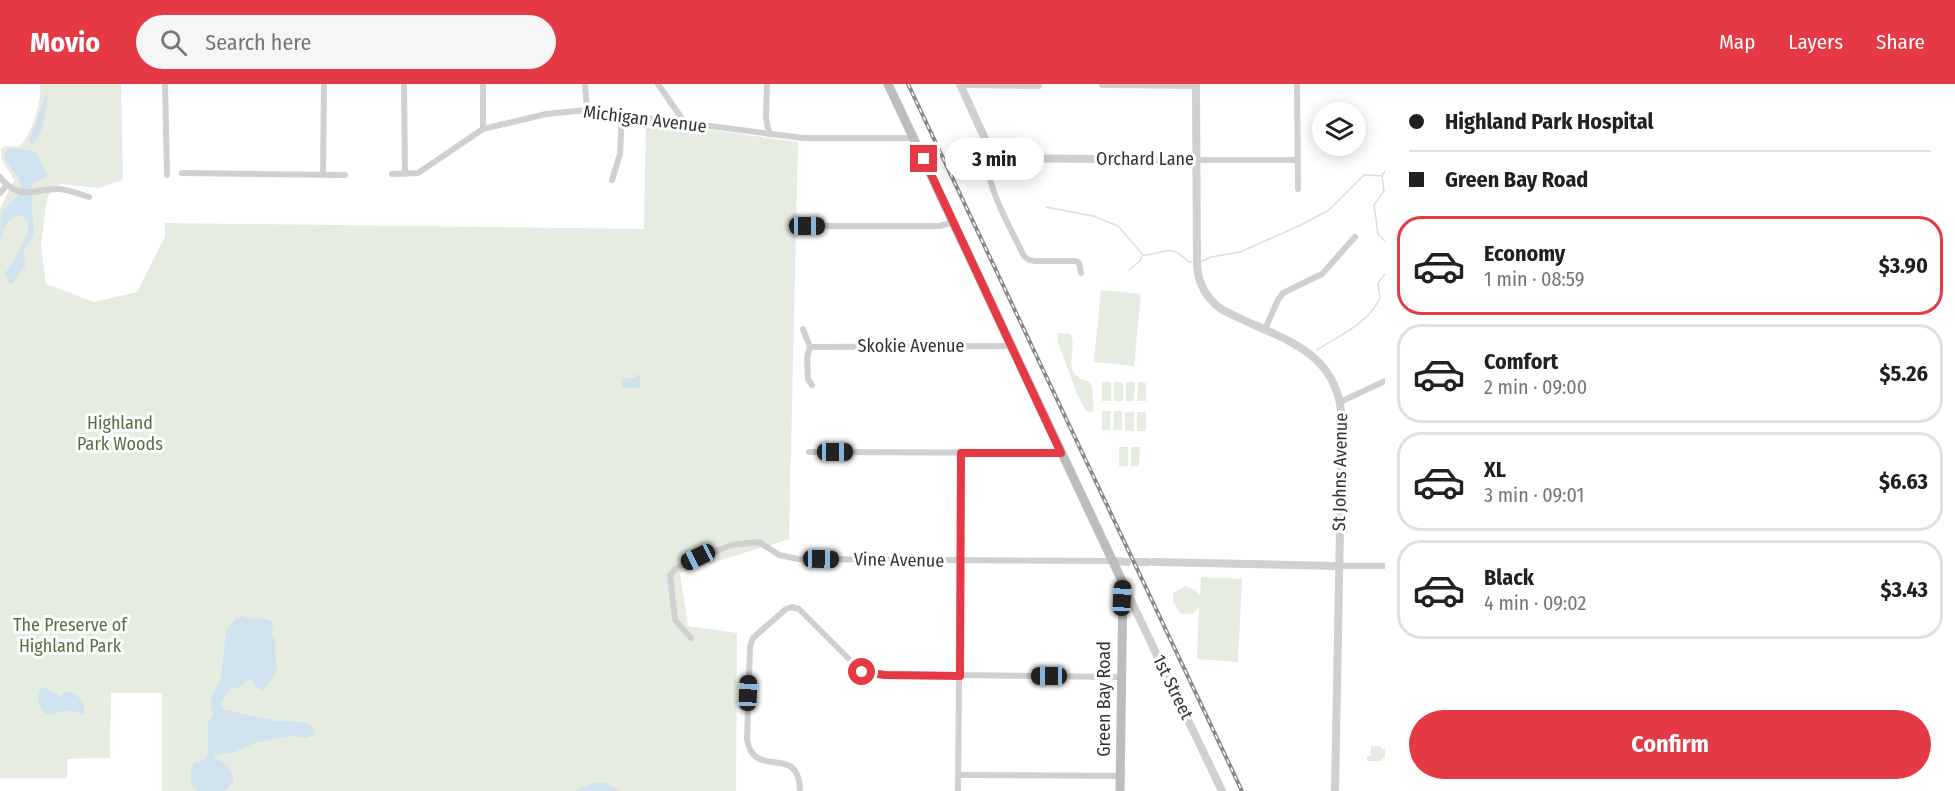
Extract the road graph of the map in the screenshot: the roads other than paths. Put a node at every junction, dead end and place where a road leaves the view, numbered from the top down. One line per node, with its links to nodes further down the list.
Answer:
1 (165, 84): 27 (street)
2 (324, 84): 24 (street)
3 (404, 84): 26 (street)
4 (483, 84): 17 (street)
5 (585, 84): 14 (street)
6 (658, 84): 16 (street)
7 (766, 84): 18 (street)
8 (888, 84): 19 (main road, Green Bay Road)
9 (960, 84): 13 (street); 20 (street)
10 (1297, 84): 22 (street)
11 (1102, 85): 12 (street)
12 (1196, 85): 21 (street, St Johns Avenue)
13 (1039, 86)
14 (587, 110): 15 (street, Michigan Avenue); 17 (street, Michigan Avenue)
15 (622, 114): 16 (street, Michigan Avenue); 30 (street)
16 (685, 123): 18 (street, Michigan Avenue)
17 (483, 129): 26 (street, Michigan Avenue)
18 (769, 134): 19 (street, Michigan Avenue)
19 (914, 138): 35 (main road, Green Bay Road)
20 (994, 156): 21 (street, Orchard Lane); 38 (street)
21 (1196, 160): 22 (street, Orchard Lane); 40 (street, St Johns Avenue)
22 (1297, 160): 32 (street)
23 (182, 173): 24 (street)
24 (323, 174): 28 (street)
25 (392, 174): 26 (street, Michigan Avenue)
26 (405, 174)
27 (166, 175)
28 (345, 175)
29 (0, 177): 31 (street)
30 (612, 180)
31 (7, 185): 33 (street); 34 (street)
32 (1298, 189)
33 (0, 193)
34 (89, 197)
35 (954, 222): 36 (street); 41 (main road, Green Bay Road)
36 (807, 226)
37 (1355, 237): 40 (street)
38 (1081, 273)
39 (803, 329): 42 (street)
40 (1265, 329): 45 (street, St Johns Avenue)
41 (1012, 346): 42 (street, Skokie Avenue); 48 (main road, Green Bay Road)
42 (810, 347): 44 (street)
43 (1385, 381): 45 (street)
44 (812, 385)
45 (1340, 402): 51 (street, St Johns Avenue)
46 (809, 452): 47 (street)
47 (961, 453): 48 (street); 49 (street)
48 (1061, 453): 50 (main road, Green Bay Road)
49 (960, 561): 50 (street, Vine Avenue); 54 (street, Vine Avenue); 55 (street)
50 (1113, 561): 51 (street, Vine Avenue); 53 (main road, Green Bay Road)
51 (1339, 566): 52 (street, Vine Avenue); 63 (street, St Johns Avenue)
52 (1385, 566)
53 (1123, 583): 56 (main road, Green Bay Road); 62 (street, 1st Street)
54 (691, 639)
55 (960, 676): 56 (street); 57 (street); 59 (street)
56 (1121, 677): 58 (main road, Green Bay Road)
57 (959, 775): 58 (street); 60 (street)
58 (1120, 776): 61 (main road, Green Bay Road)
59 (800, 791)
60 (958, 791)
61 (1120, 791)
62 (1222, 791)
63 (1335, 791)

